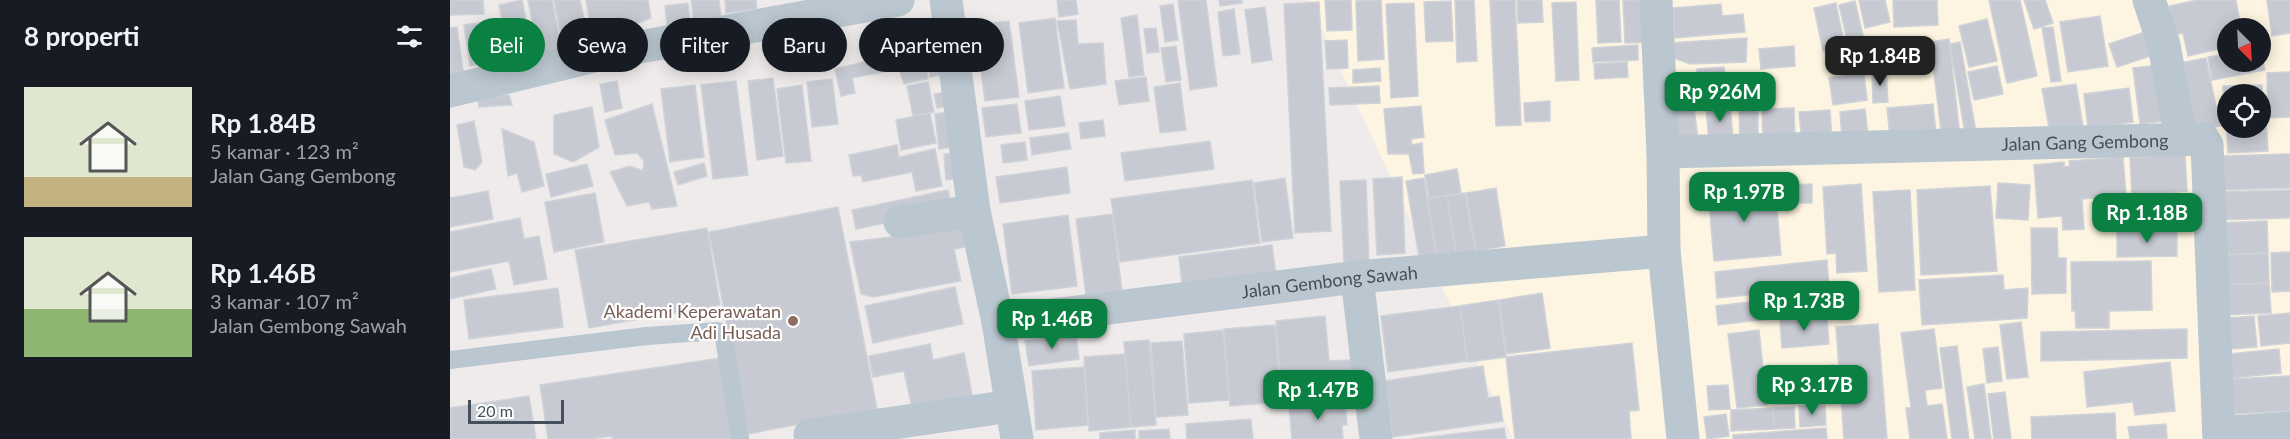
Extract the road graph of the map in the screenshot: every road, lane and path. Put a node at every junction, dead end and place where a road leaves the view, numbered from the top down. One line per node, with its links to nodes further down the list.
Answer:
1 (898, 0): 5 (street)
2 (946, 0): 8 (street)
3 (1656, 0): 7 (street)
4 (2149, 0): 6 (street)
5 (450, 91)
6 (2181, 140): 7 (street, Jalan Gang Gembong); 17 (street, Jalan Gang Gembong)
7 (1663, 153): 10 (street)
8 (974, 212): 9 (street); 12 (street)
9 (900, 222)
10 (1664, 251): 11 (street, Jalan Gembong Sawah); 21 (street)
11 (1357, 277): 12 (street, Jalan Gembong Sawah); 20 (street)
12 (998, 322): 14 (street)
13 (450, 360): 18 (lane)
14 (1011, 406): 16 (street); 19 (street)
15 (2290, 428): 17 (street)
16 (810, 435)
17 (2219, 436)
18 (740, 439)
19 (1017, 439)
20 (1376, 439)
21 (1683, 439)

